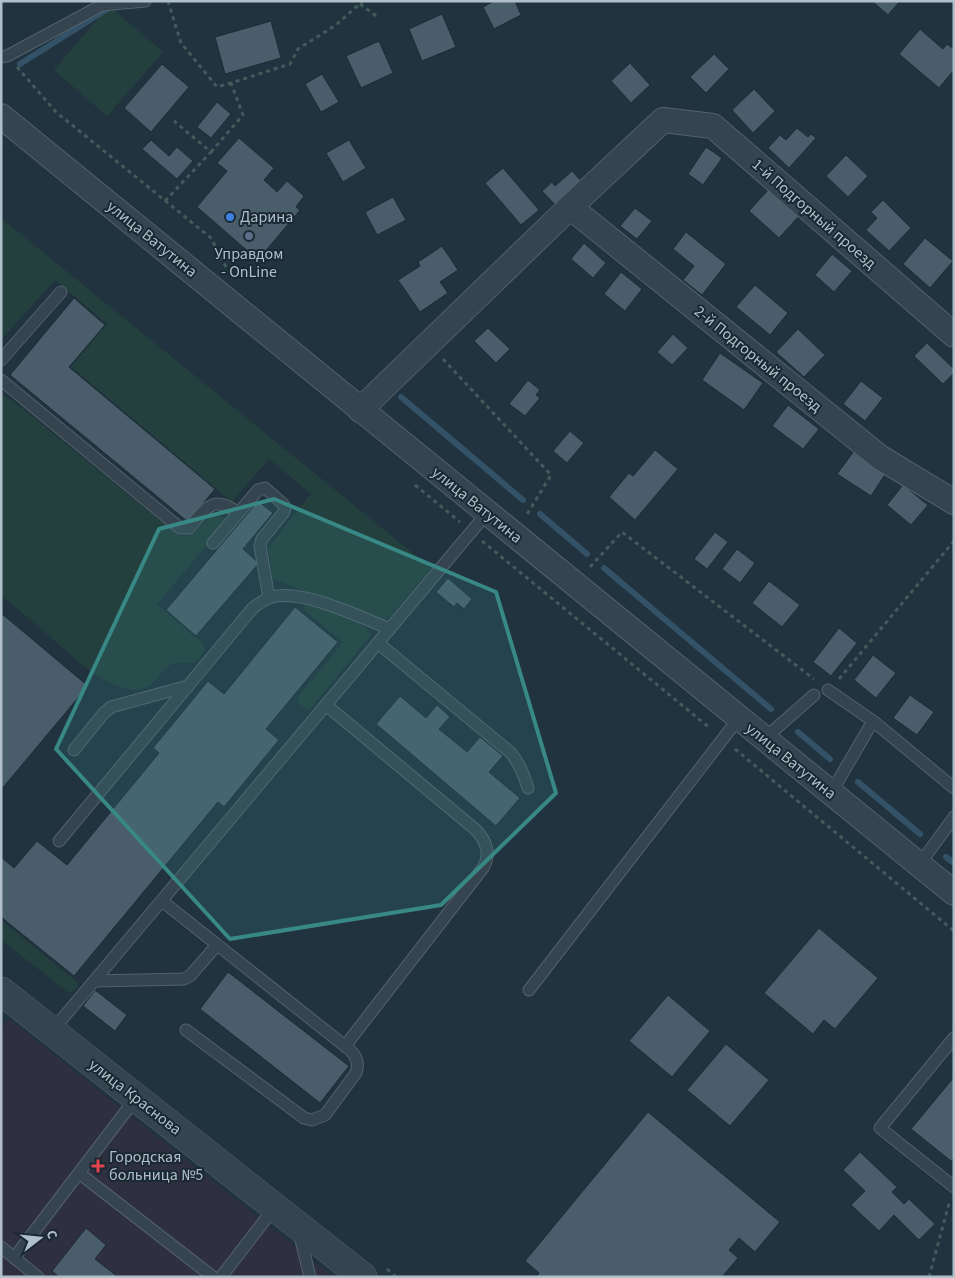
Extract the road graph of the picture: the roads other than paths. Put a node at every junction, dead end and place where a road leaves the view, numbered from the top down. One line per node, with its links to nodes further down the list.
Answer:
1 (145, 1): 2 (lane)
2 (4, 57)
3 (1, 116): 9 (street, улица Ватутина)
4 (570, 208): 6 (street, 1-й Подгорный проезд); 9 (street); 10 (street, 2-й Подгорный проезд)
5 (61, 292): 7 (lane)
6 (954, 335)
7 (1, 360)
8 (1, 380): 11 (lane)
9 (360, 410): 12 (street, улица Ватутина)
10 (954, 502)
11 (238, 513): 13 (lane); 14 (lane)
12 (487, 514): 15 (lane); 21 (street, улица Ватутина)
13 (213, 543)
14 (269, 598): 15 (lane); 17 (lane)
15 (390, 629): 16 (lane)
16 (378, 643): 20 (lane); 25 (lane)
17 (188, 686): 24 (lane); 29 (lane)
18 (828, 690): 22 (lane)
19 (814, 695): 23 (lane)
20 (326, 705): 32 (lane); 40 (lane)
21 (739, 718): 23 (street, улица Ватутина); 35 (lane)
22 (873, 721): 26 (lane); 27 (lane)
23 (764, 739): 27 (street, улица Ватутина)
24 (74, 750)
25 (528, 788)
26 (954, 788)
27 (831, 793): 30 (street, улица Ватутина)
28 (954, 817): 30 (lane)
29 (59, 841)
30 (919, 865): 31 (street, улица Ватутина)
31 (954, 893)
32 (162, 901): 33 (lane); 34 (lane)
33 (217, 944): 34 (lane); 40 (lane)
34 (95, 981): 38 (lane)
35 (529, 990)
36 (1, 991): 38 (street, улица Краснова)
37 (186, 1030): 40 (lane)
38 (52, 1031): 41 (street, улица Краснова)
39 (954, 1038): 43 (lane)
40 (345, 1046)
41 (137, 1098): 42 (lane); 44 (street, улица Краснова)
42 (79, 1173): 47 (lane); 49 (lane)
43 (952, 1192)
44 (276, 1207): 45 (street, улица Краснова); 50 (lane)
45 (298, 1225): 51 (lane); 52 (street, улица Краснова)
46 (1, 1247): 47 (lane)
47 (14, 1258): 48 (lane)
48 (38, 1277)
49 (213, 1277)
50 (221, 1277)
51 (310, 1277)
52 (363, 1277)

